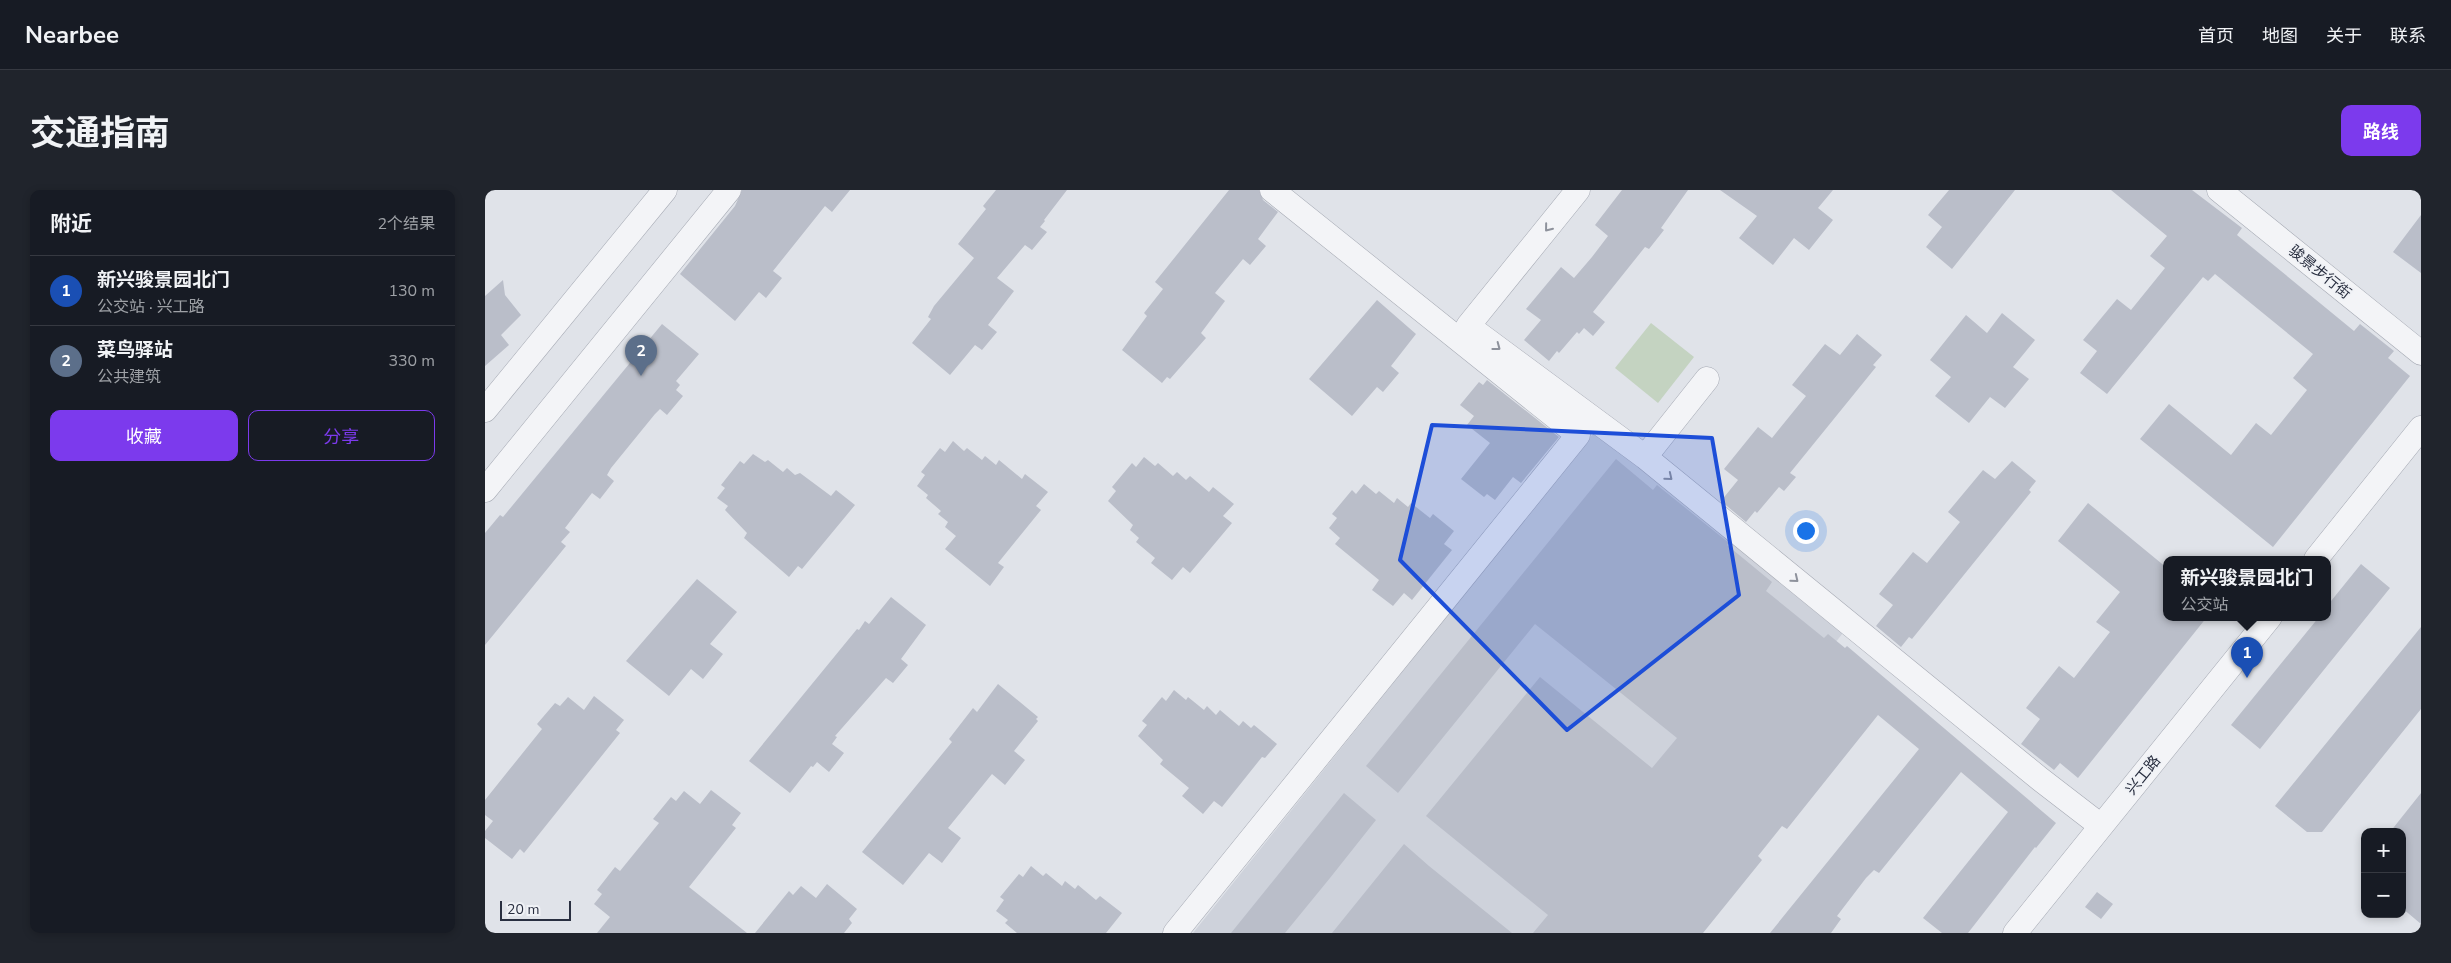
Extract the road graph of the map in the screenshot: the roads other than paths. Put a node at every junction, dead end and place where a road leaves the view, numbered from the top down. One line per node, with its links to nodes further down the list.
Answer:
1 (665, 190): 8 (street)
2 (729, 190): 11 (street)
3 (1272, 190): 15 (street)
4 (1578, 190): 10 (street, one-way to 10)
5 (2219, 190): 6 (street, 骏景步行街)
6 (2421, 353)
7 (1707, 379): 10 (street)
8 (485, 410)
9 (2421, 428): 12 (street)
10 (1645, 457): 14 (street, one-way to 14)
11 (485, 490)
12 (2318, 556)
13 (2267, 621): 14 (street, 兴工路)
14 (2101, 826): 16 (street, 兴工路)
15 (1175, 933)
16 (2015, 933)

